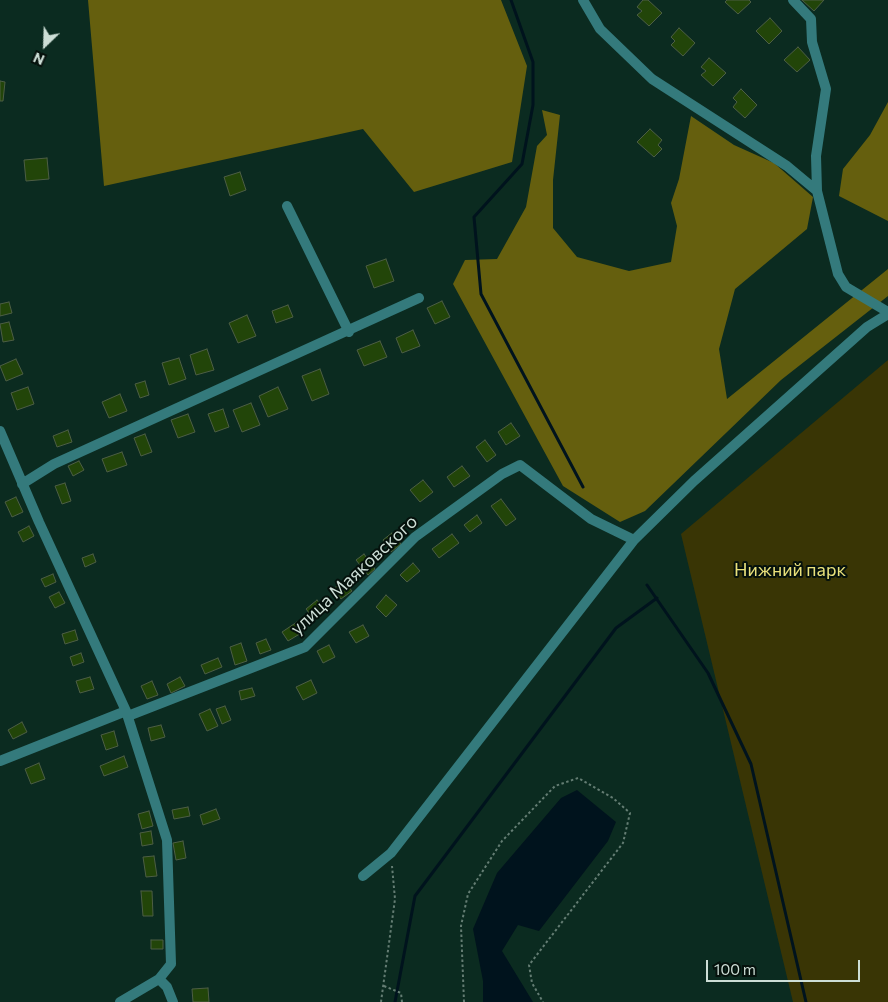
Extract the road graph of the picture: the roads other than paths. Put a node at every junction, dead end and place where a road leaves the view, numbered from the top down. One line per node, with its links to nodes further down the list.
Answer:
1 (583, 0): 3 (street)
2 (793, 0): 3 (street)
3 (817, 191): 6 (street)
4 (287, 206): 7 (street)
5 (419, 298): 7 (street)
6 (888, 313): 10 (street)
7 (349, 332): 9 (street)
8 (0, 431): 9 (street)
9 (22, 484): 11 (street)
10 (634, 540): 11 (street, улица Маяковского); 13 (street)
11 (127, 714): 12 (street, улица Маяковского); 14 (street)
12 (0, 761)
13 (364, 876)
14 (159, 979): 15 (street); 16 (street)
15 (120, 1002)
16 (173, 1002)

